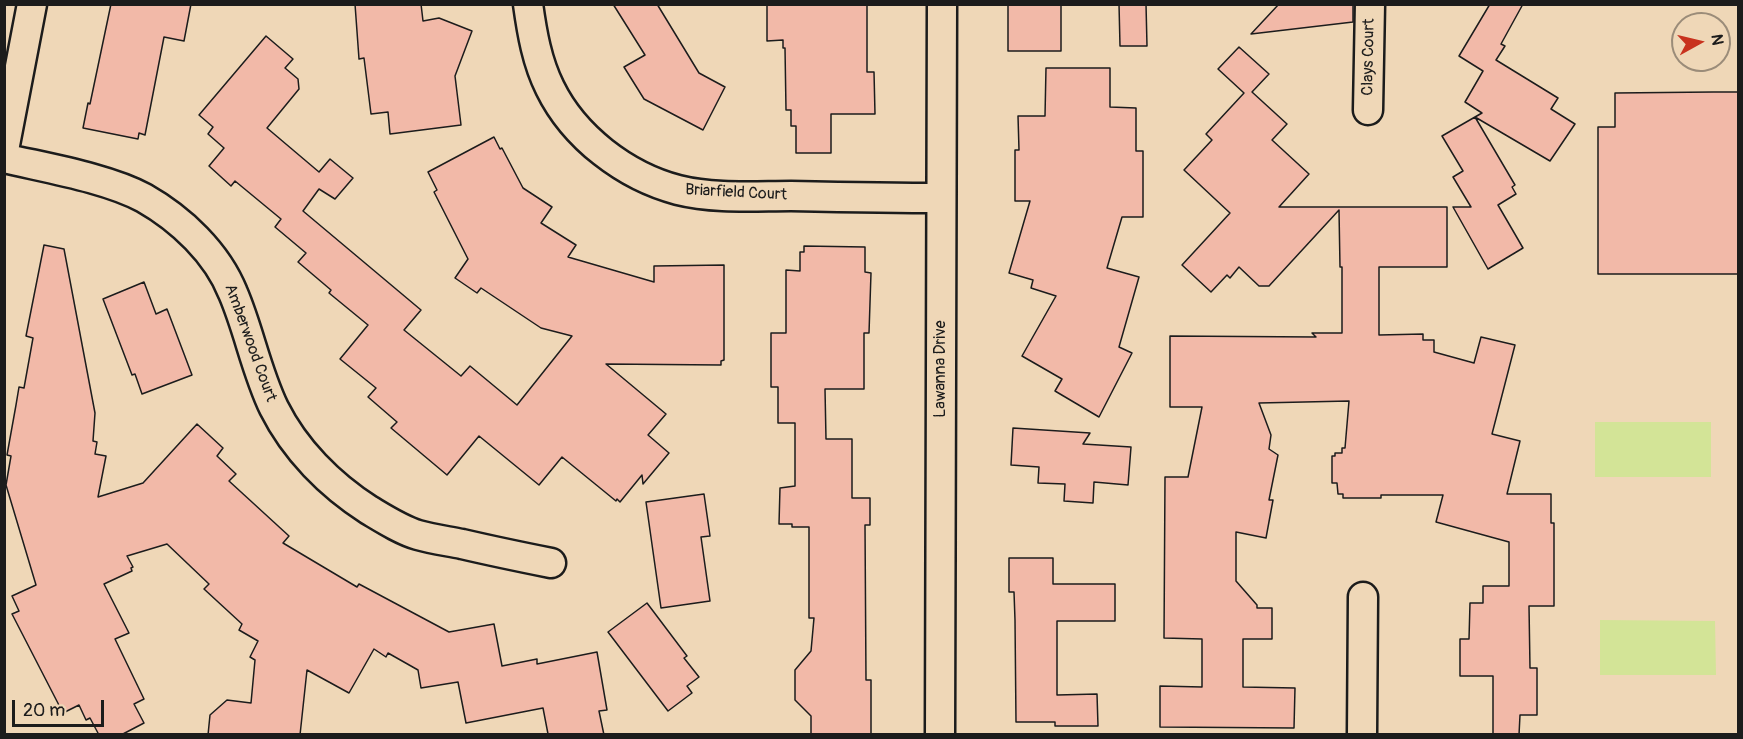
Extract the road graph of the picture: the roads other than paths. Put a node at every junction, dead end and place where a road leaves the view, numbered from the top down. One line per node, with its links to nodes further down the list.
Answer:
1 (32, 4): 6 (street)
2 (528, 4): 8 (street, Briarfield Court)
3 (942, 4): 8 (street, Lawanna Drive)
4 (1370, 4): 5 (street, Clays Court)
5 (1368, 110)
6 (4, 150)
7 (4, 158): 9 (street, Amberwood Court)
8 (941, 198): 11 (street, Lawanna Drive)
9 (551, 563)
10 (1363, 597): 12 (street)
11 (940, 735)
12 (1362, 735)

